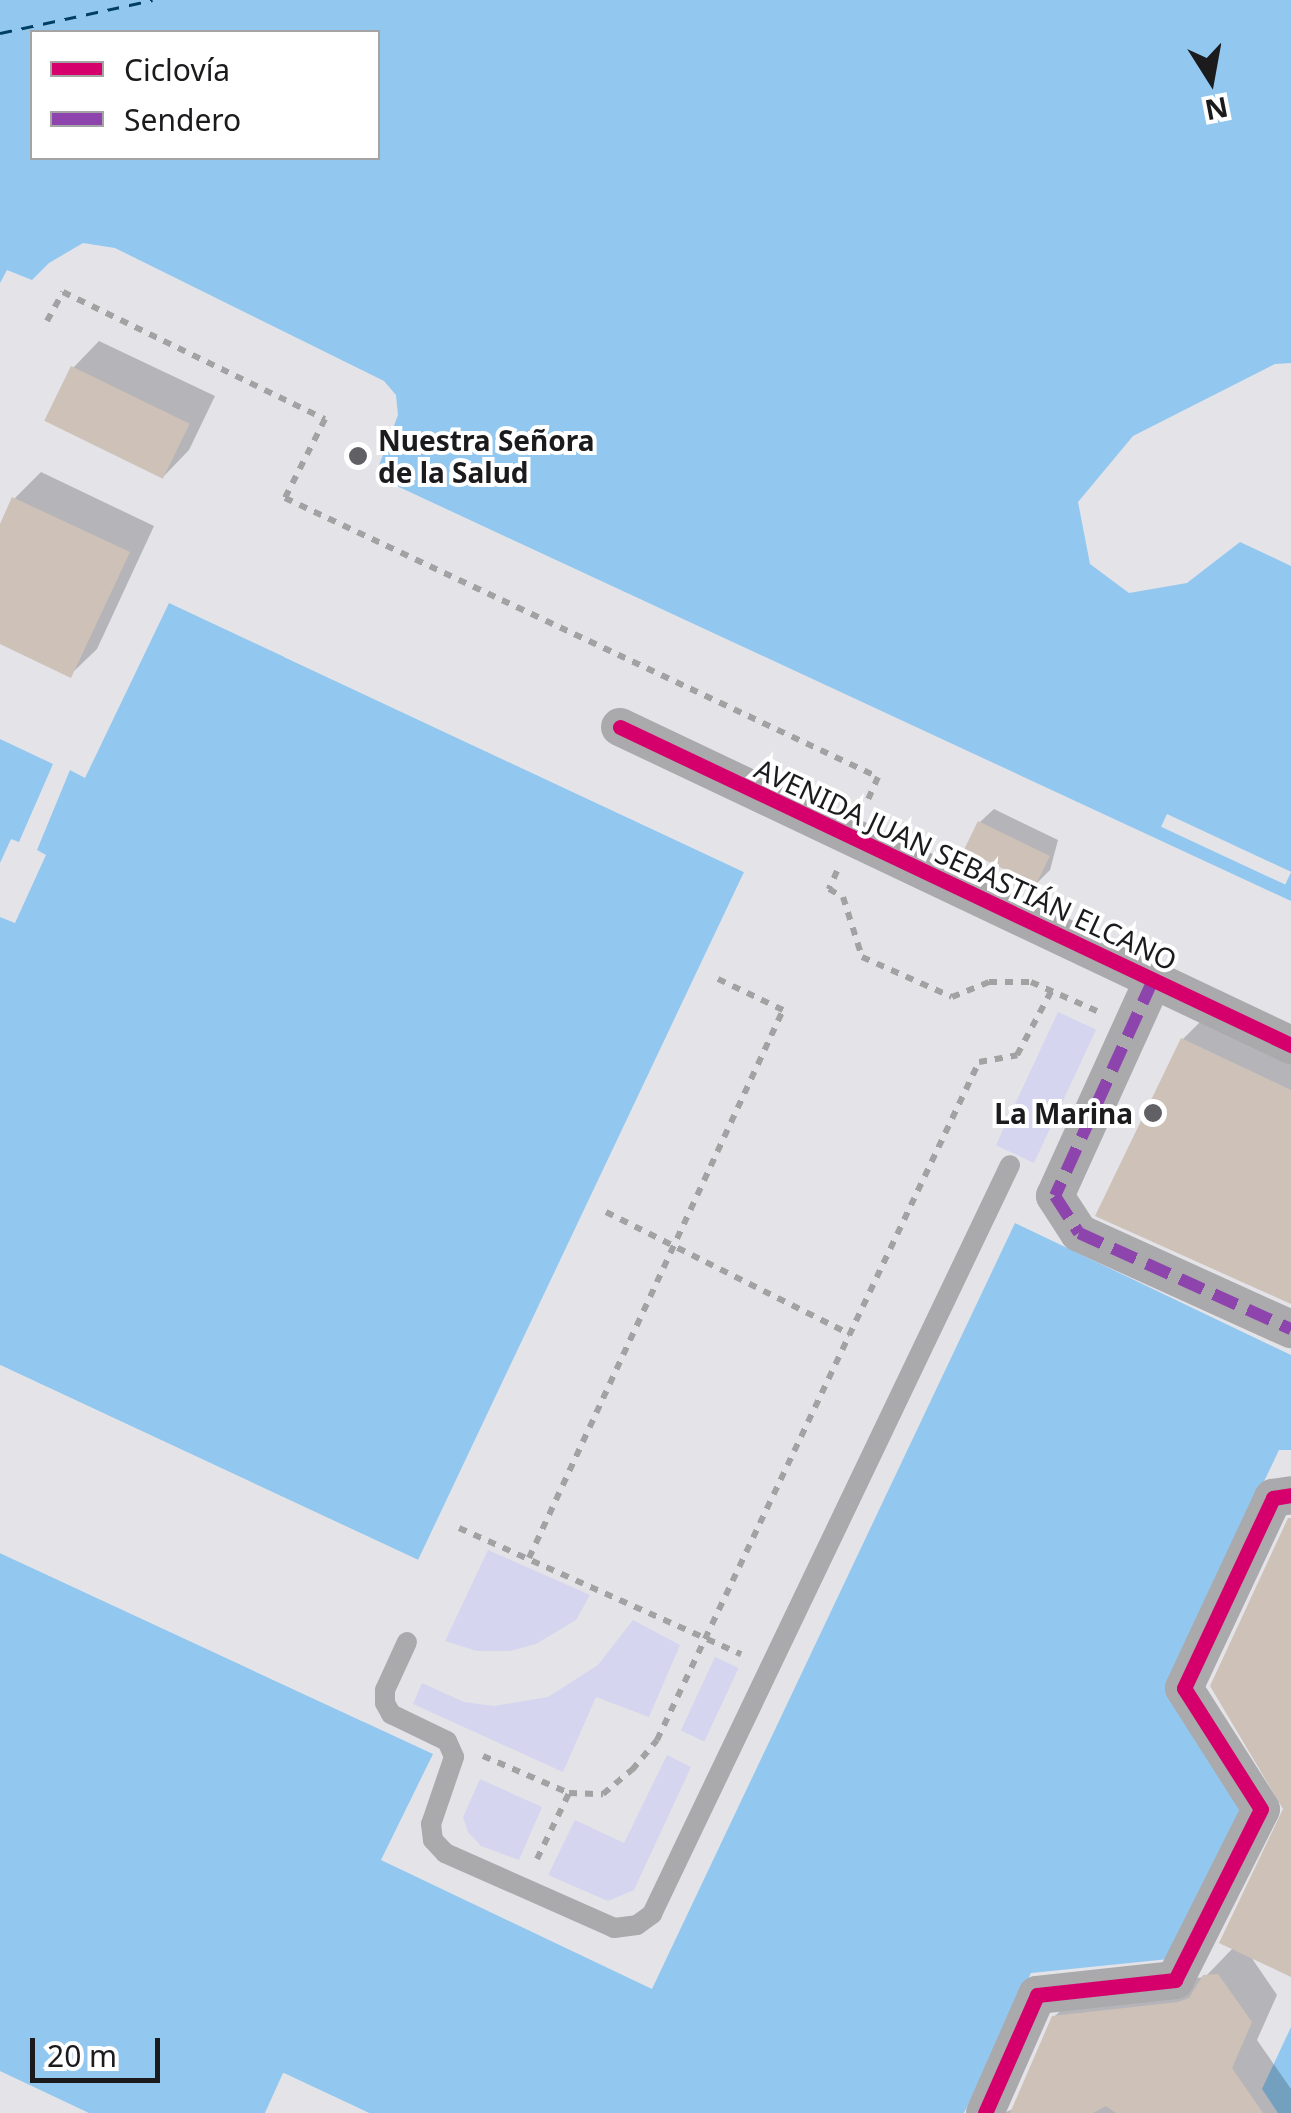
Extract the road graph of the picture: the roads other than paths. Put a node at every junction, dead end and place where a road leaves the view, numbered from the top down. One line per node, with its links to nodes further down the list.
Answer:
1 (620, 727): 2 (street, AVENIDA JUAN SEBASTIÁN ELCANO)
2 (1154, 980): 3 (street, AVENIDA JUAN SEBASTIÁN ELCANO); 5 (street)
3 (1291, 1045)
4 (1010, 1165): 7 (lane)
5 (1291, 1328)
6 (1291, 1495): 8 (street)
7 (407, 1642)
8 (985, 2113)

